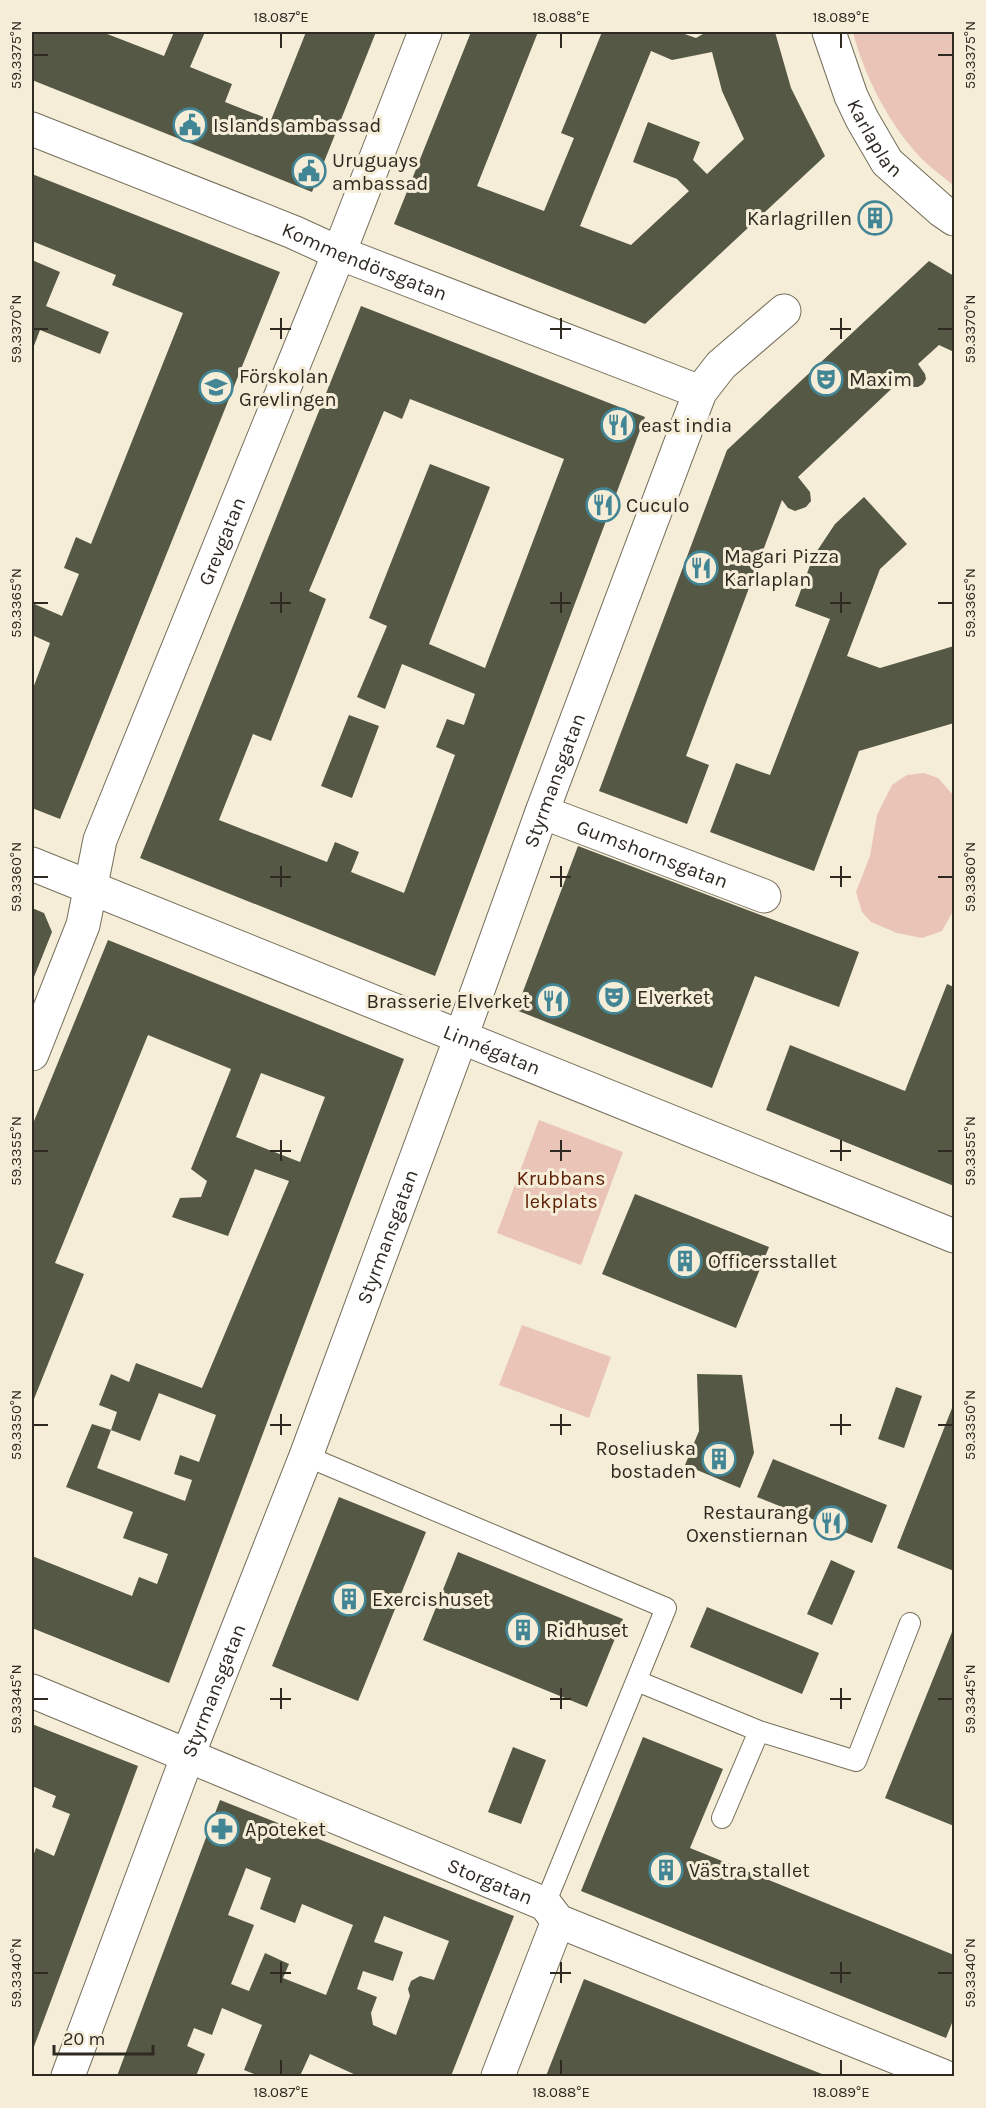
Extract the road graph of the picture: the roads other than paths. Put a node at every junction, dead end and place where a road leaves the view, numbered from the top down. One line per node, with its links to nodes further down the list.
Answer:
1 (425, 32): 5 (street, Grevgatan)
2 (830, 32): 4 (street, Karlaplan)
3 (32, 129): 5 (street, Kommendörsgatan)
4 (954, 219)
5 (339, 253): 7 (street, Kommendörsgatan); 10 (street, Grevgatan)
6 (784, 311): 7 (street)
7 (700, 392): 8 (street, Styrmansgatan)
8 (542, 812): 11 (street, Gumshornsgatan); 12 (street, Styrmansgatan)
9 (32, 864): 10 (street, Linnégatan)
10 (92, 888): 12 (street, Linnégatan); 13 (street, Grevgatan)
11 (764, 897)
12 (461, 1037): 14 (street, Linnégatan); 15 (street, Styrmansgatan)
13 (32, 1054)
14 (954, 1236)
15 (306, 1456): 17 (lane); 20 (street, Styrmansgatan)
16 (910, 1623): 19 (lane)
17 (637, 1681): 19 (lane); 22 (lane)
18 (32, 1691): 20 (street, Storgatan)
19 (759, 1731): 21 (lane)
20 (188, 1755): 22 (street, Storgatan); 23 (street, Styrmansgatan)
21 (722, 1818)
22 (551, 1912): 24 (street); 25 (street, Storgatan)
23 (68, 2076)
24 (498, 2076)
25 (943, 2076)

